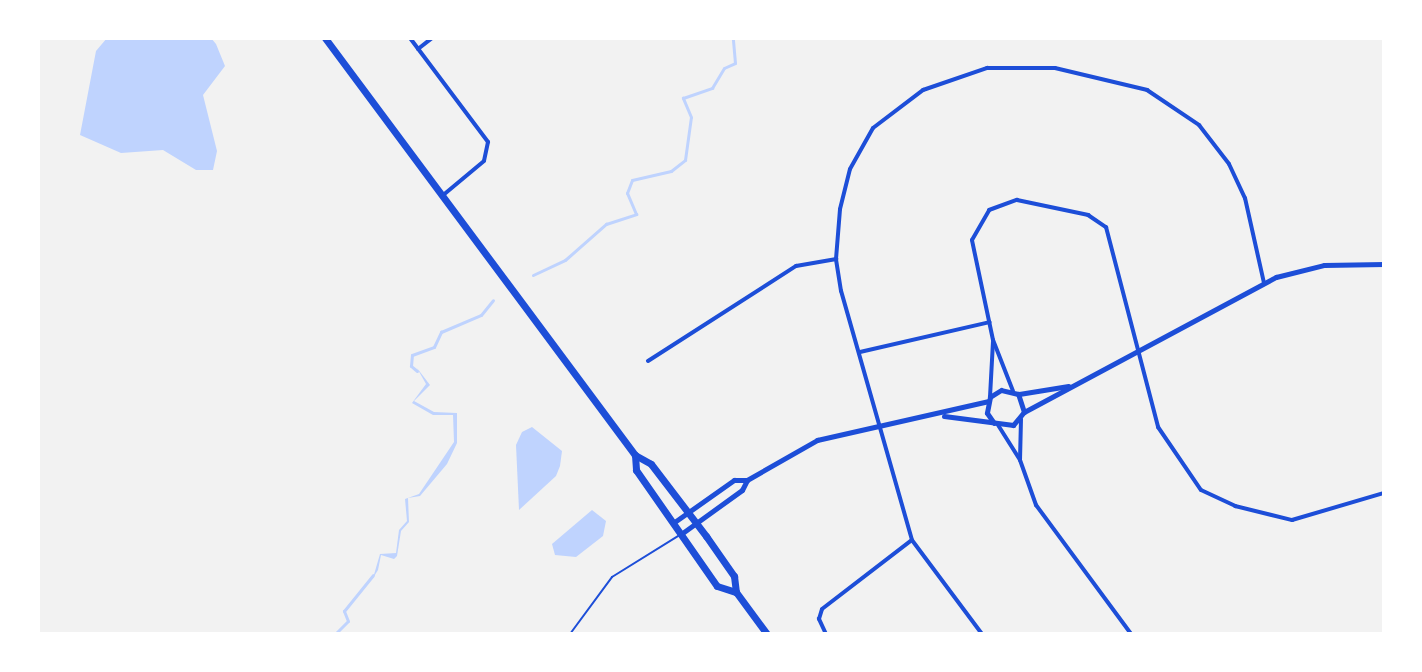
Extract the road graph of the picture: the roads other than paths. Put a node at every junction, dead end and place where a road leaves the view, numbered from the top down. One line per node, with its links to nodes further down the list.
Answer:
1 (325, 38): 5 (main road)
2 (410, 38): 4 (street)
3 (432, 38): 4 (street)
4 (418, 49): 5 (street)
5 (442, 196): 21 (main road)
6 (836, 259): 8 (street); 12 (street); 13 (street)
7 (1384, 264): 8 (street)
8 (1264, 283): 11 (street)
9 (990, 322): 10 (street); 11 (street); 12 (street)
10 (993, 340): 15 (street); 16 (street)
11 (1139, 348): 14 (street); 24 (street)
12 (860, 352): 19 (street)
13 (648, 361)
14 (1073, 385): 15 (street); 17 (street)
15 (1016, 393): 16 (street); 17 (street)
16 (989, 399): 18 (street); 20 (street)
17 (1022, 415): 20 (street); 22 (street)
18 (940, 416): 19 (street); 20 (street)
19 (881, 424): 23 (street); 29 (street)
20 (996, 424): 22 (street)
21 (635, 455): 25 (main road); 27 (main road)
22 (1020, 460): 35 (street)
23 (747, 480): 25 (street); 26 (street)
24 (1384, 493)
25 (688, 512): 26 (main road); 27 (street)
26 (695, 522): 28 (street); 30 (main road)
27 (673, 523): 28 (main road)
28 (681, 534): 30 (main road); 31 (lane)
29 (912, 540): 33 (street); 34 (street)
30 (736, 592): 32 (main road)
31 (570, 634)
32 (767, 634)
33 (826, 634)
34 (982, 634)
35 (1131, 634)

